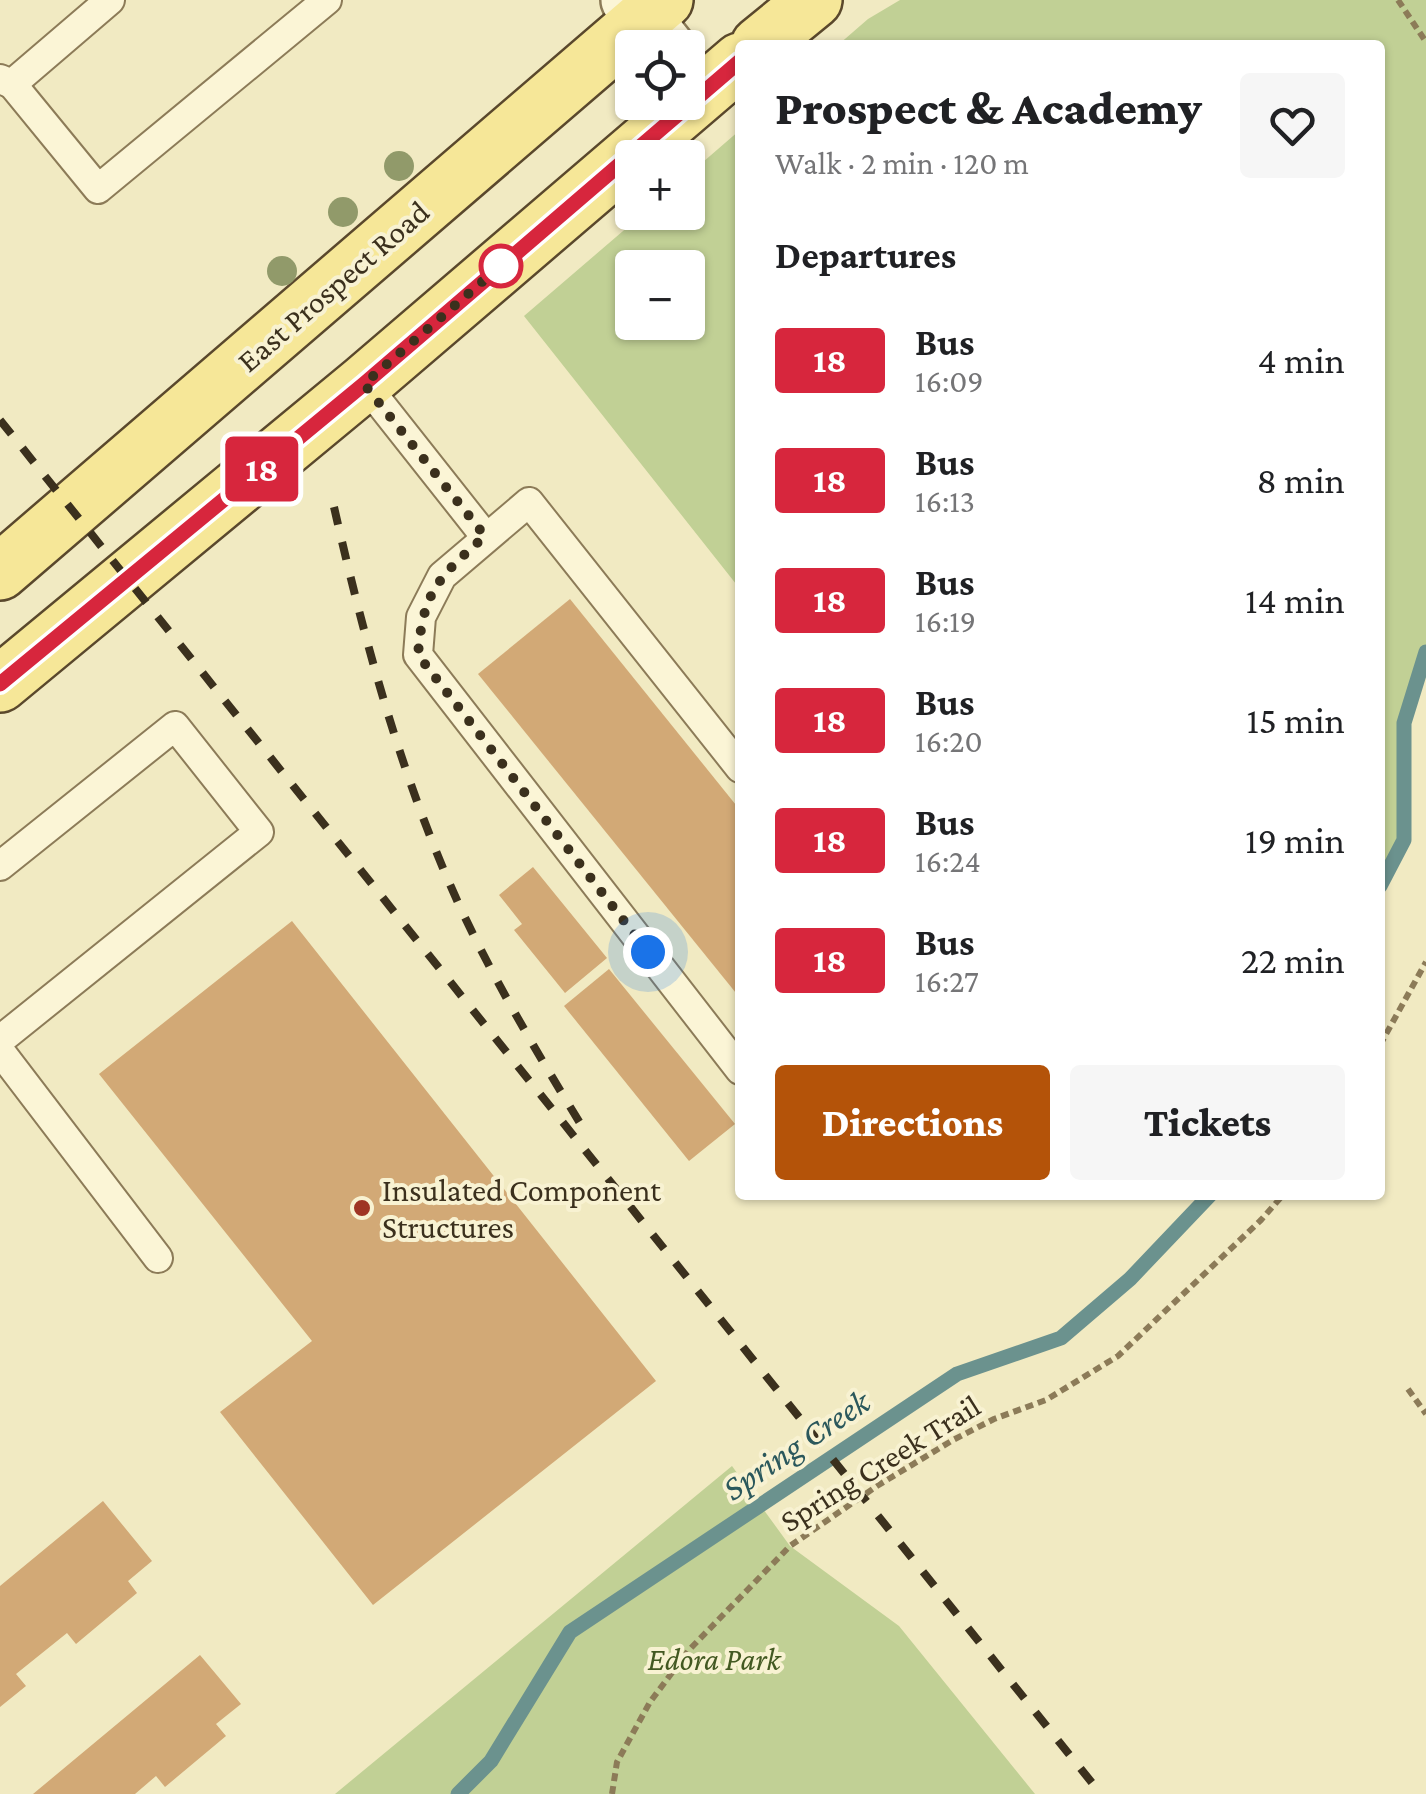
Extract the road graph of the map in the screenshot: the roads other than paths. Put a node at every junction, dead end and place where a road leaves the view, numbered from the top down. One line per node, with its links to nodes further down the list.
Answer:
1 (110, 0): 7 (lane)
2 (327, 0): 7 (lane)
3 (814, 0): 5 (main road)
4 (651, 16): 10 (main road, East Prospect Road)
5 (765, 40)
6 (710, 75): 8 (main road)
7 (6, 81)
8 (364, 384): 9 (lane); 11 (main road)
9 (485, 536): 12 (lane); 16 (lane)
10 (0, 572)
11 (0, 684)
12 (735, 762)
13 (0, 866): 14 (lane)
14 (0, 1040)
15 (0, 1051): 17 (lane)
16 (735, 1064)
17 (158, 1258)

